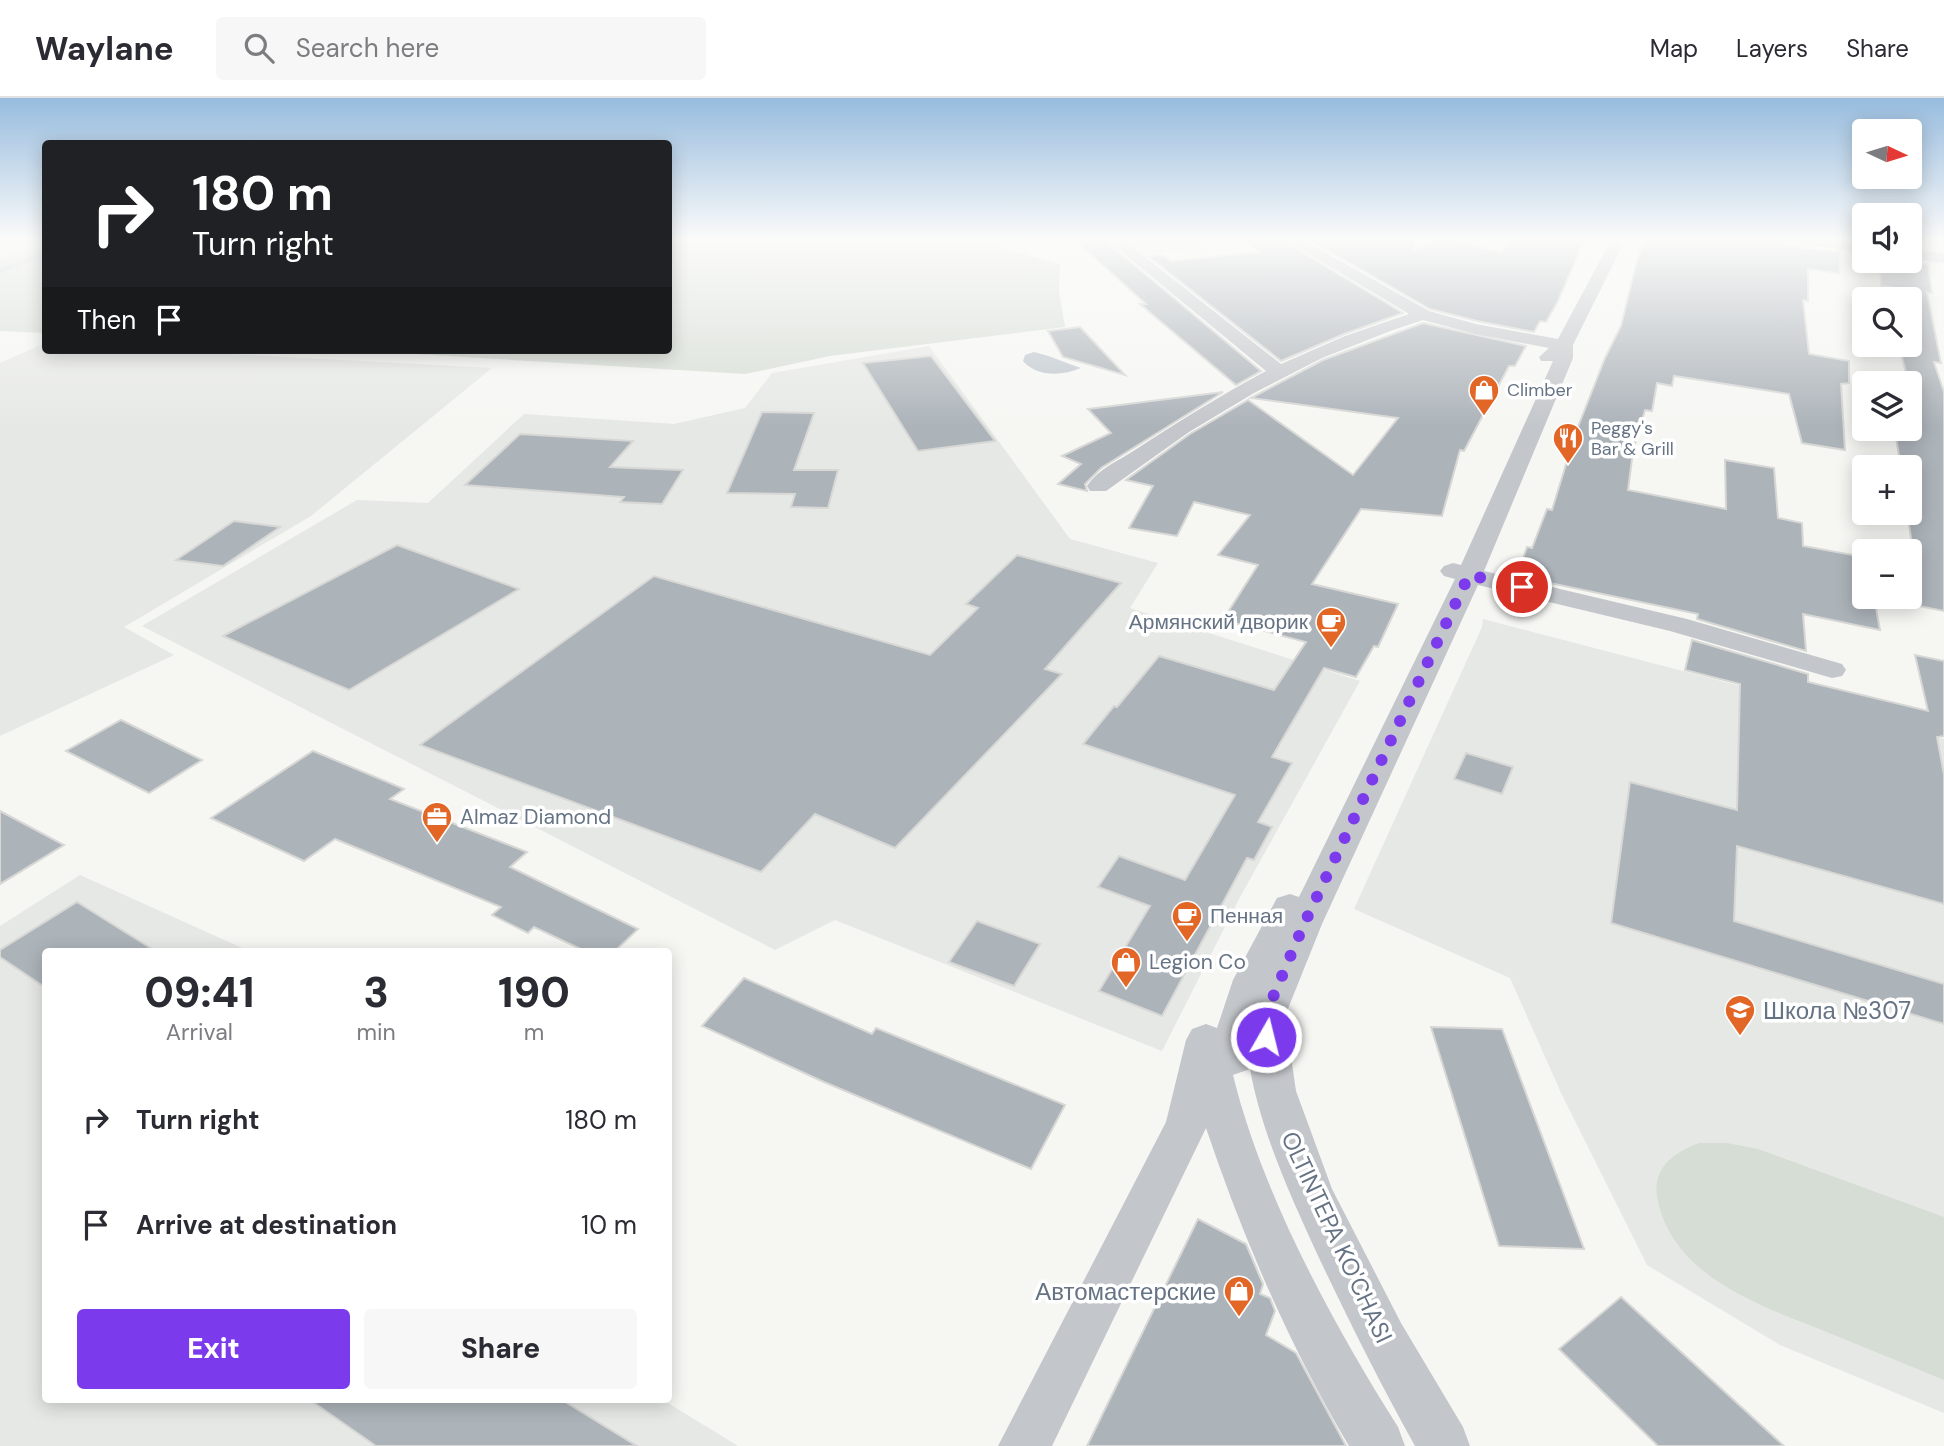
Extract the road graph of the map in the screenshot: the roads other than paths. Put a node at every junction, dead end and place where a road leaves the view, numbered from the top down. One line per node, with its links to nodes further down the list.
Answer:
1 (1190, 301): 6 (street)
2 (1398, 301): 4 (street)
3 (1586, 301): 5 (street)
4 (1423, 315): 5 (street); 6 (street)
5 (1563, 345): 8 (street)
6 (1278, 372): 7 (street)
7 (1098, 486)
8 (1461, 573): 9 (street); 10 (street); 11 (street)
9 (1832, 670)
10 (1265, 1016): 11 (street); 14 (street, OLTINTEPA KO'CHASI)
11 (1206, 1040): 12 (street); 13 (street)
12 (1024, 1446)
13 (1379, 1446)
14 (1444, 1446)

